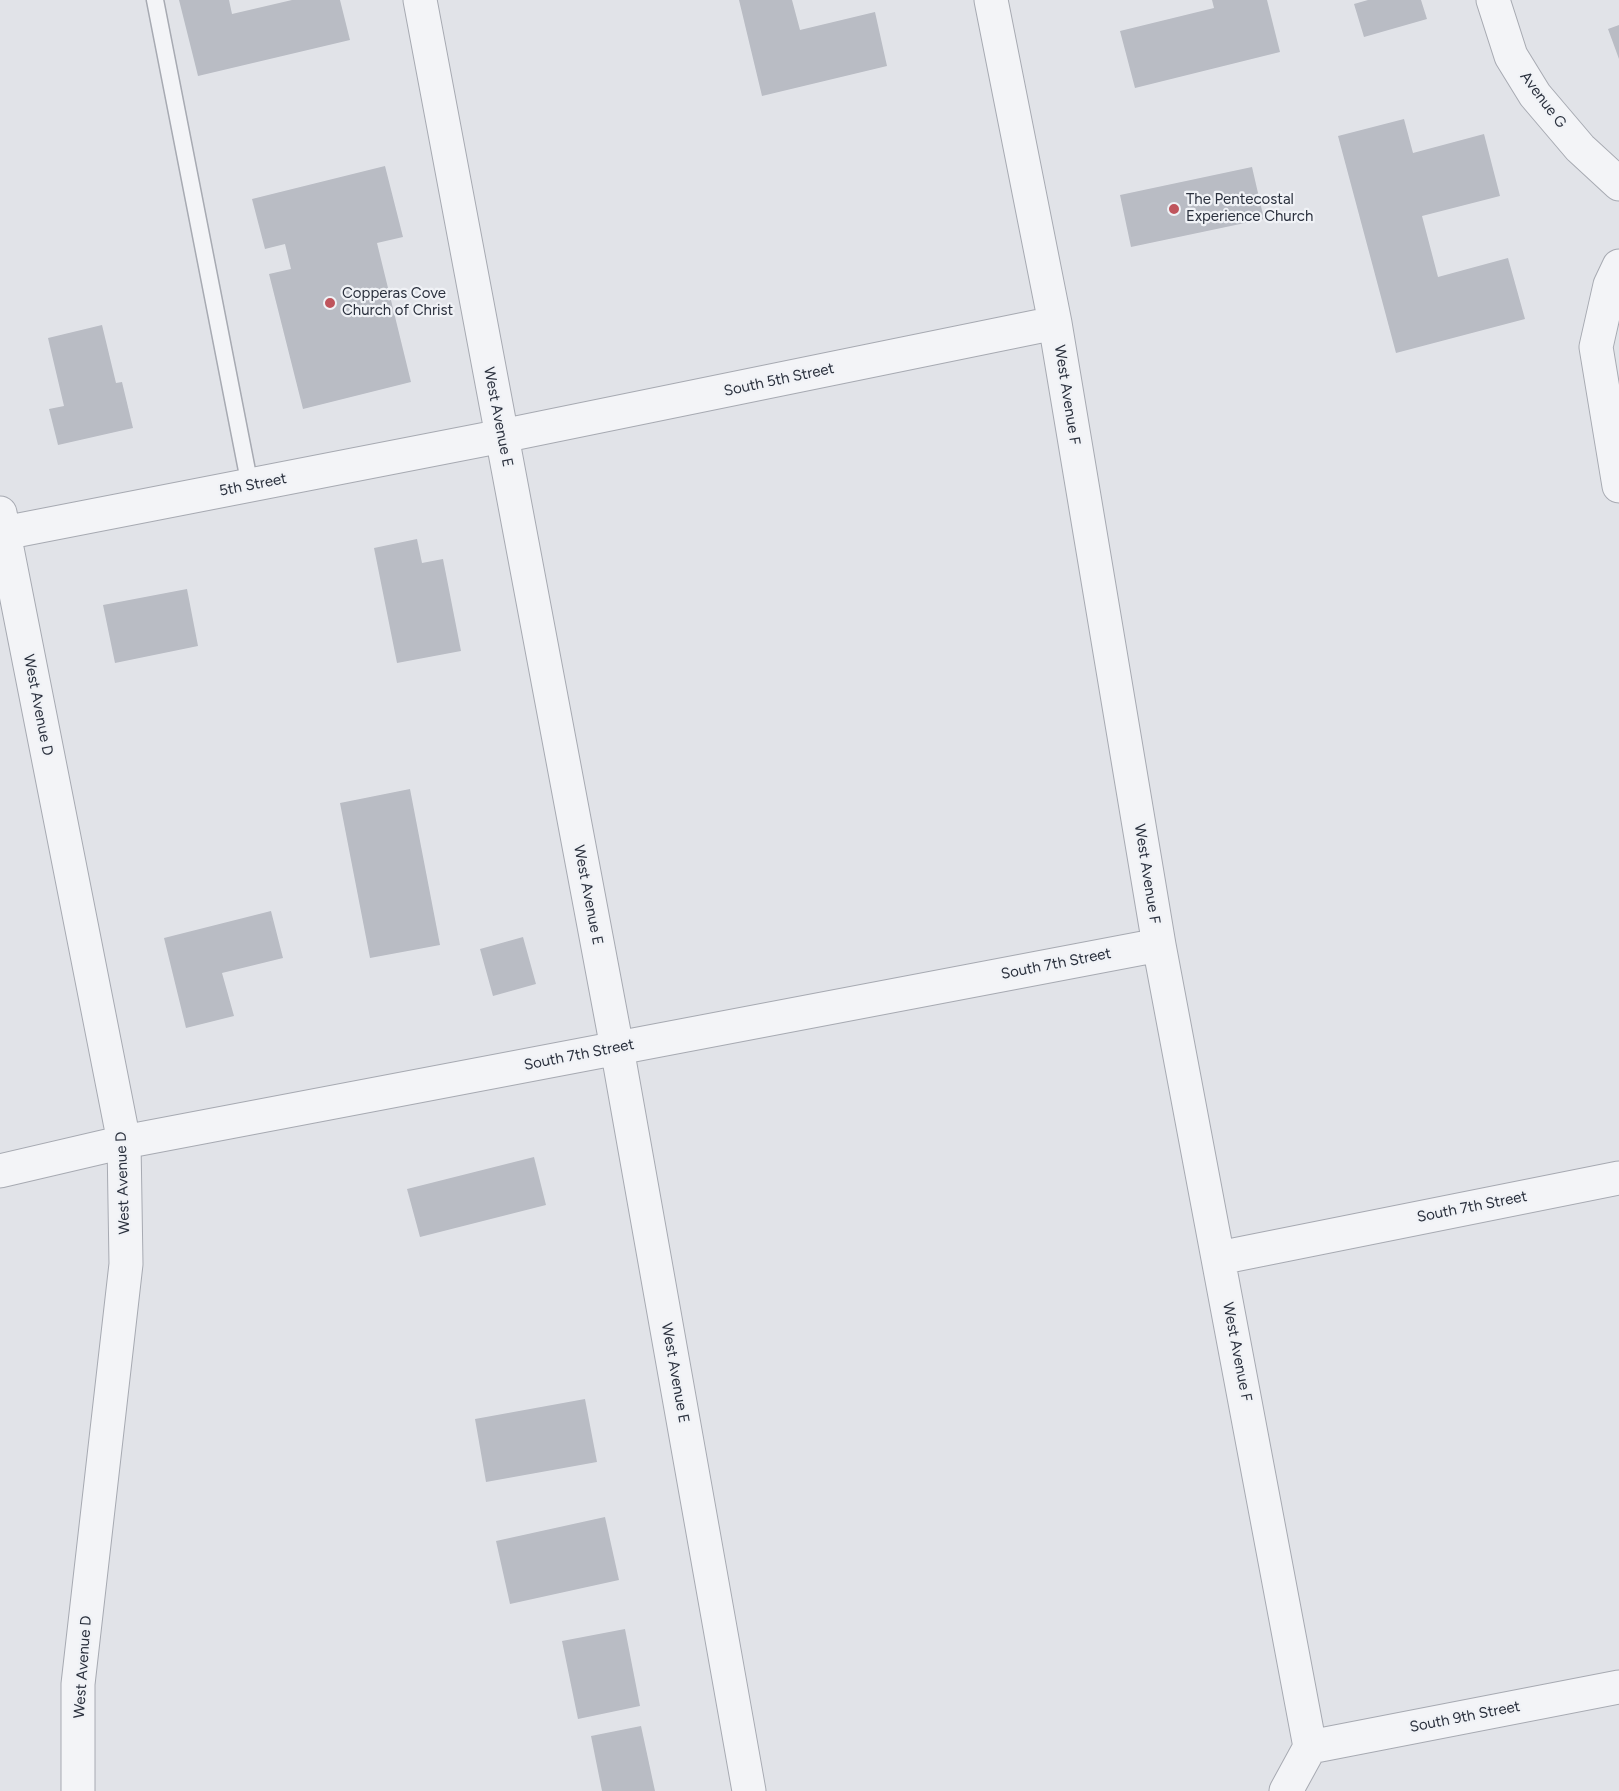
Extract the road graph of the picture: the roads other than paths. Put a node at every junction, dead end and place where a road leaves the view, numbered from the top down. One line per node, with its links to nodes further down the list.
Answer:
1 (155, 0): 9 (lane)
2 (420, 0): 8 (street, West Avenue E)
3 (991, 0): 7 (street, West Avenue F)
4 (1497, 1): 5 (street, Avenue G)
5 (1619, 184)
6 (1619, 266): 10 (street)
7 (1055, 323): 8 (street, South 5th Street); 12 (street, West Avenue F)
8 (502, 436): 9 (street, 5th Street); 13 (street, West Avenue E)
9 (250, 486): 11 (street, 5th Street)
10 (1619, 486)
11 (2, 523): 14 (street, West Avenue D)
12 (1159, 945): 13 (street, South 7th Street); 17 (street, West Avenue F)
13 (617, 1048): 14 (street, South 7th Street); 21 (street, West Avenue E)
14 (124, 1142): 15 (street, South 7th Street); 20 (street, West Avenue D)
15 (0, 1171)
16 (1619, 1178): 17 (street, South 7th Street)
17 (1219, 1258): 19 (street, West Avenue F)
18 (1619, 1687): 19 (street, South 9th Street)
19 (1310, 1747): 22 (street)
20 (78, 1791)
21 (749, 1791)
22 (1286, 1791)

